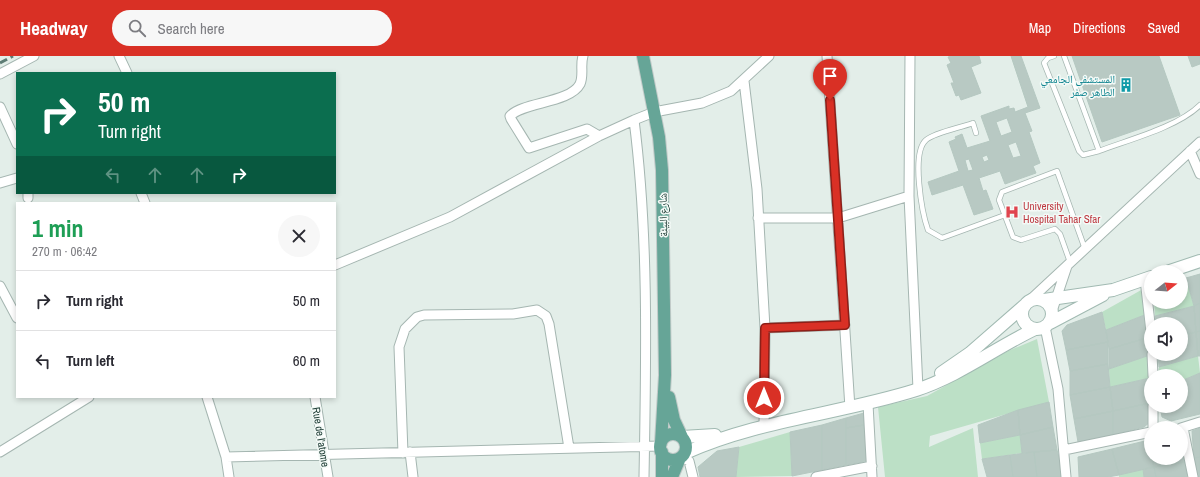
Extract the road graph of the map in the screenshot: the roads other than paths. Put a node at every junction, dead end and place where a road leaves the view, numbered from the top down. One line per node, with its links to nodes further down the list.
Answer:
1 (34, 56): 11 (street)
2 (119, 56): 10 (street)
3 (583, 56): 18 (street)
4 (643, 56): 15 (main road, شارع البيئة)
5 (770, 56): 12 (street)
6 (827, 56): 29 (street)
7 (910, 56): 26 (street)
8 (1054, 56): 21 (lane)
9 (1064, 56): 21 (lane)
10 (127, 72)
11 (0, 74)
12 (744, 81): 15 (street); 28 (street)
13 (1200, 105): 21 (lane)
14 (0, 107): 19 (street)
15 (654, 112): 16 (street); 44 (main road, شارع البيئة)
16 (634, 120): 18 (street); 57 (street)
17 (976, 133): 27 (lane)
18 (599, 136): 33 (street)
19 (16, 142)
20 (1200, 142): 22 (street)
21 (1099, 151)
22 (1190, 151): 23 (street); 30 (street)
23 (1200, 174)
24 (16, 178): 25 (street)
25 (0, 183)
26 (909, 196): 29 (street); 45 (street)
27 (1005, 216): 30 (lane); 32 (lane)
28 (758, 218): 29 (street); 43 (street)
29 (838, 218): 41 (street)
30 (1085, 249): 32 (street)
31 (1200, 261): 34 (street)
32 (1069, 264): 38 (street); 39 (street)
33 (336, 265)
34 (1188, 265)
35 (1144, 279): 37 (street)
36 (0, 286): 40 (street)
37 (1113, 290): 38 (street); 42 (street)
38 (1049, 299): 39 (street); 42 (street)
39 (1028, 302): 42 (street); 45 (street)
40 (16, 316)
41 (845, 325): 43 (street); 50 (street)
42 (1043, 326): 45 (street); 60 (street)
43 (765, 328): 53 (street)
44 (665, 375): 56 (main road, شارع البيئة); 58 (main road, شارع البيئة)
45 (918, 389): 49 (street)
46 (86, 398): 61 (street)
47 (207, 398): 66 (street)
48 (315, 398): 63 (street, Rue de l'atome)
49 (868, 404): 50 (street); 67 (street)
50 (850, 408): 53 (street)
51 (1200, 422): 52 (street)
52 (1188, 426)
53 (764, 427): 54 (street)
54 (740, 432): 56 (street); 65 (street)
55 (1144, 433): 60 (street)
56 (682, 438): 58 (main road); 65 (main road)
57 (645, 446): 58 (street); 59 (street); 71 (street)
58 (661, 447): 65 (main road); 72 (main road, شارع البيئة)
59 (569, 448): 62 (street); 62 (street)
60 (1064, 450): 77 (street)
61 (0, 452)
62 (407, 453): 63 (street); 70 (street)
63 (324, 455): 66 (street); 69 (street, Rue de l'atome)
64 (1188, 455): 78 (street)
65 (682, 456): 73 (main road); 74 (street)
66 (226, 457): 68 (street)
67 (872, 466): 75 (street); 76 (street)
68 (229, 477)
69 (328, 477)
70 (413, 477)
71 (644, 477)
72 (662, 477)
73 (672, 477)
74 (693, 477)
75 (816, 477)
76 (872, 477)
77 (1066, 477)
78 (1193, 477)

